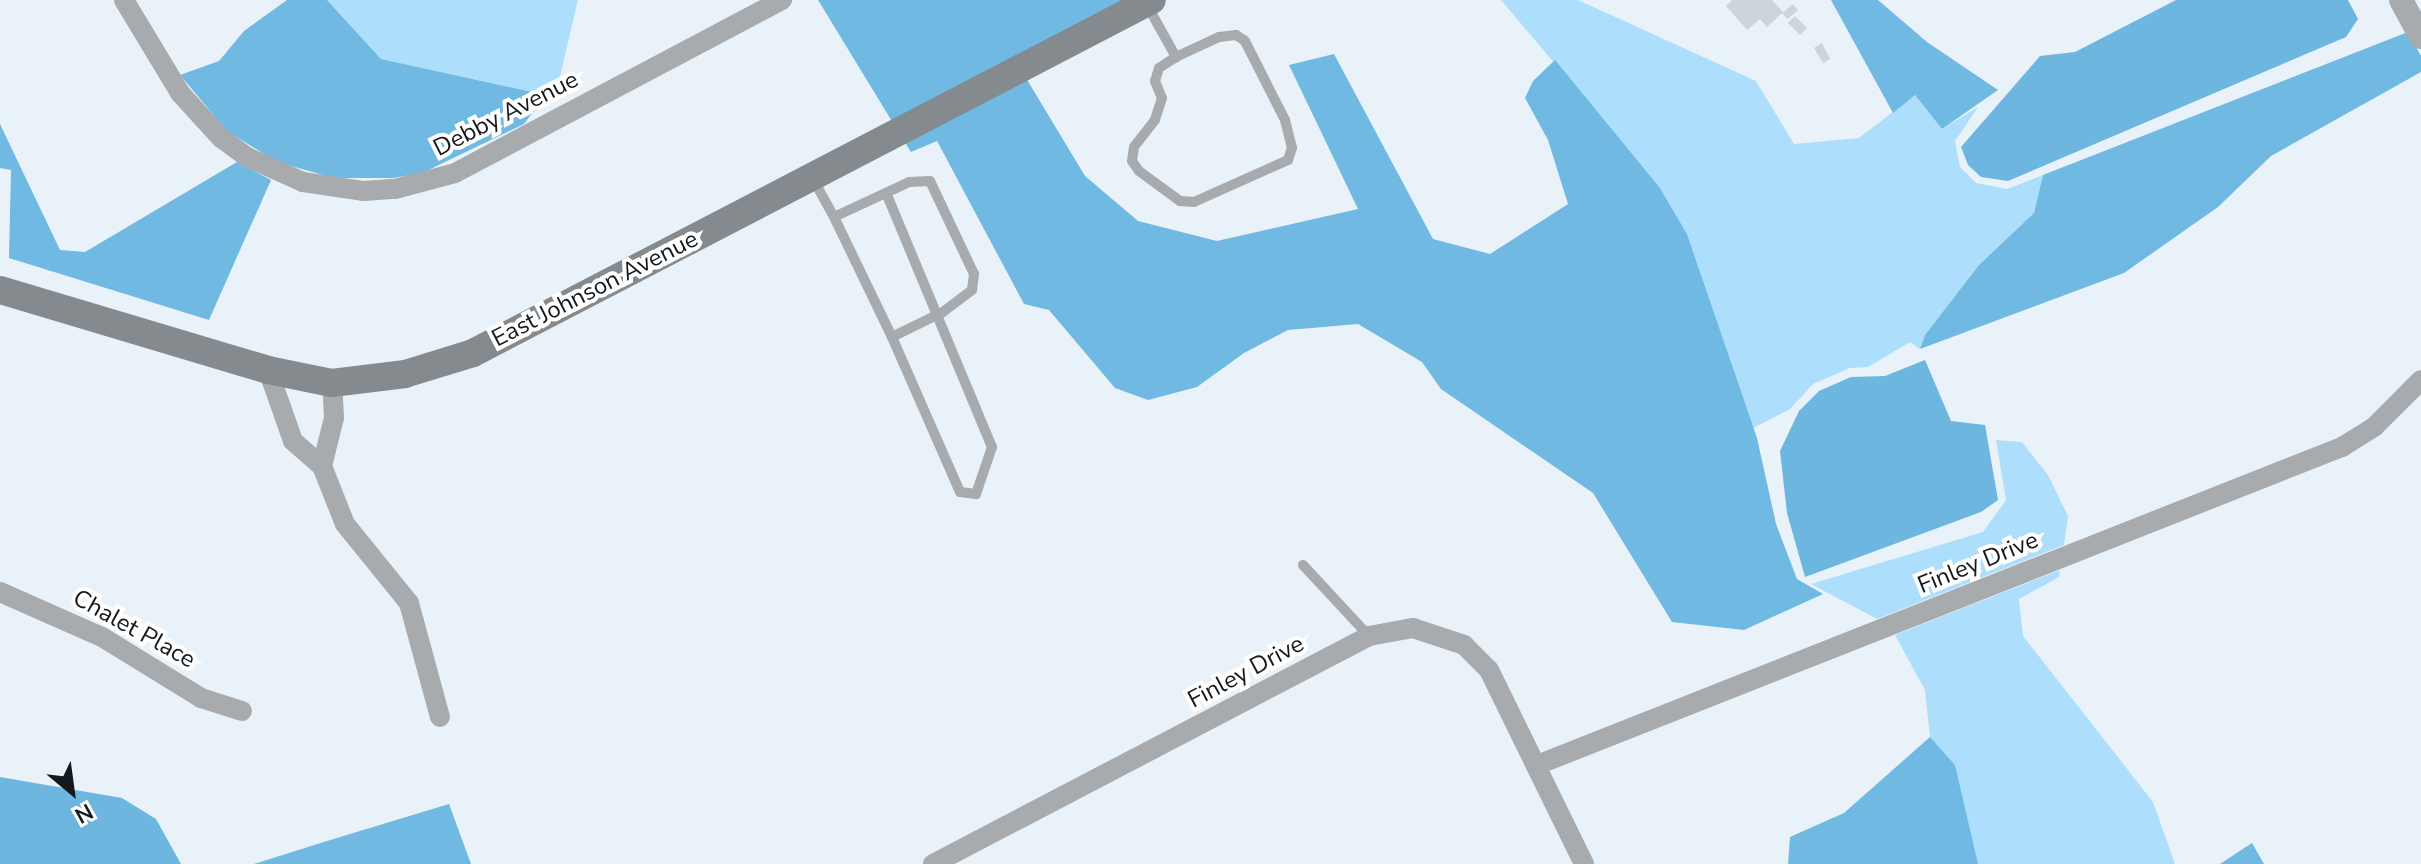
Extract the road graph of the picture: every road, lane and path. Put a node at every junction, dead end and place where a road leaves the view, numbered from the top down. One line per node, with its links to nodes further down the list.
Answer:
1 (124, 0): 2 (street, Debby Avenue)
2 (782, 0)
3 (2401, 0): 5 (street)
4 (1147, 1): 6 (lane); 7 (main road, East Johnson Avenue)
5 (2421, 37)
6 (1176, 57): 6 (lane)
7 (812, 177): 9 (lane); 15 (main road, East Johnson Avenue)
8 (887, 195): 9 (lane); 11 (lane); 11 (lane)
9 (834, 217): 12 (lane)
10 (0, 290): 13 (main road, East Johnson Avenue)
11 (935, 314): 12 (lane); 12 (lane)
12 (892, 337)
13 (268, 370): 15 (main road, East Johnson Avenue); 16 (street)
14 (2421, 380): 22 (street, Finley Drive)
15 (332, 383): 16 (street)
16 (322, 466): 21 (street)
17 (1303, 565): 19 (lane)
18 (0, 592): 20 (street, Chalet Place)
19 (1369, 636): 22 (street, Finley Drive); 23 (street, Finley Drive)
20 (242, 711)
21 (440, 717)
22 (1537, 765): 24 (street, Finley Drive)
23 (933, 864)
24 (1584, 864)

